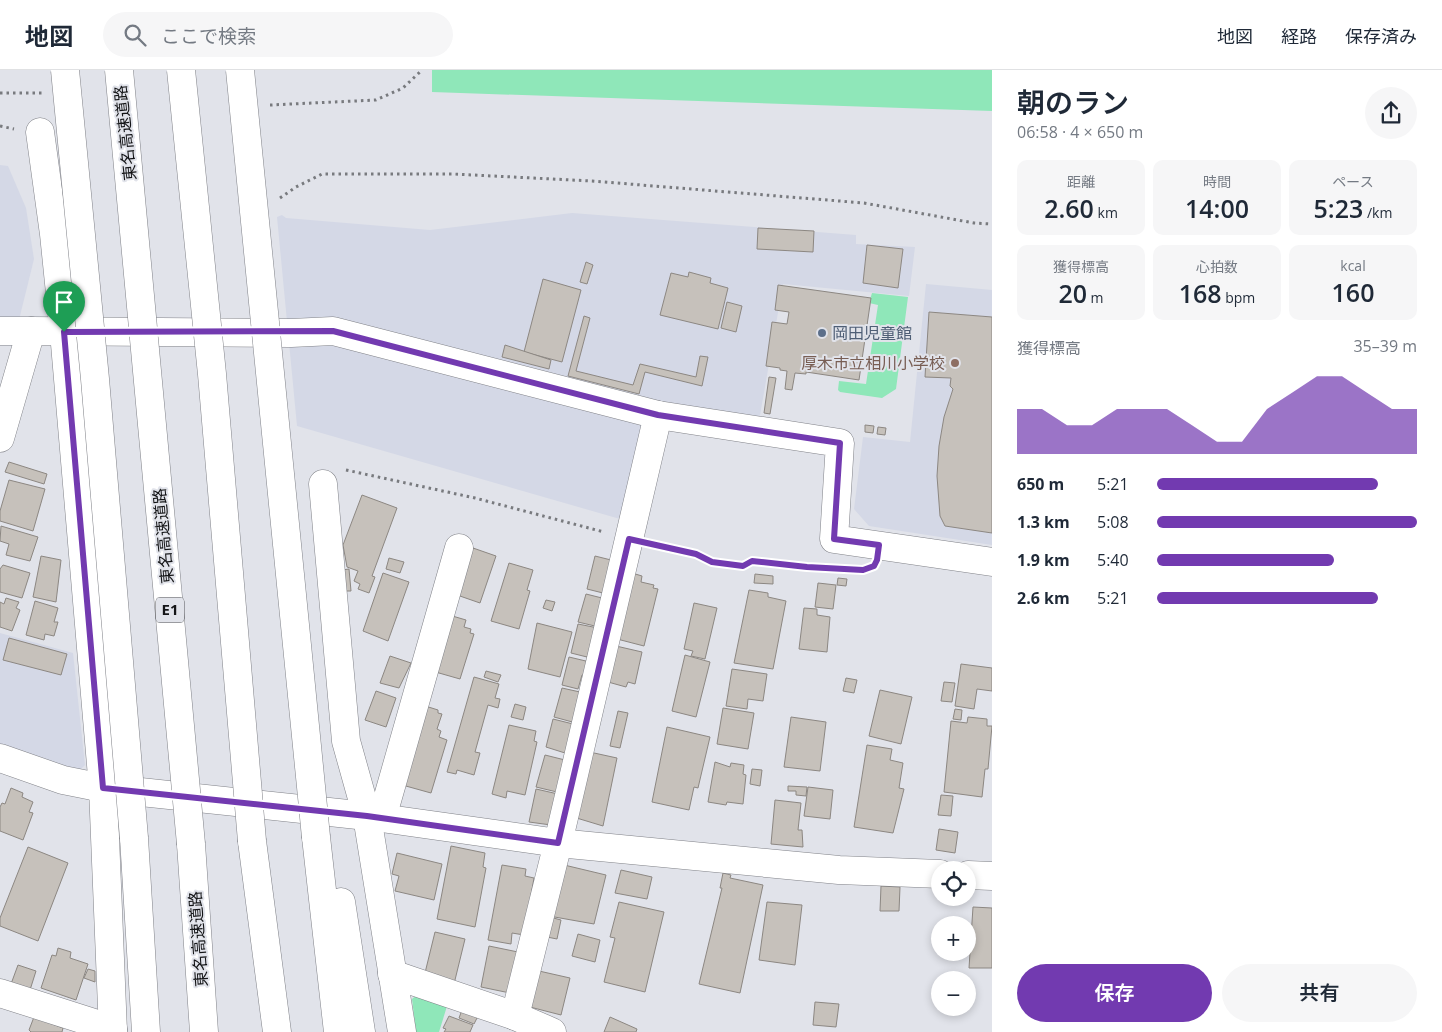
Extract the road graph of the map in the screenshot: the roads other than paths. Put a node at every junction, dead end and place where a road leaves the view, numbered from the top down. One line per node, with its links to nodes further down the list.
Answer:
1 (65, 70): 28 (main road, bridge)
2 (119, 70): 20 (main road, 東名高速道路 / E1, bridge)
3 (181, 70): 18 (main road, bridge)
4 (240, 70): 17 (main road, bridge)
5 (40, 132): 8 (main road)
6 (0, 331): 7 (main road)
7 (31, 331): 8 (main road); 10 (main road)
8 (64, 332): 9 (main road); 15 (main road)
9 (658, 415): 13 (main road); 19 (main road)
10 (0, 438)
11 (323, 484): 16 (main road)
12 (459, 548): 16 (main road)
13 (992, 562)
14 (0, 758): 15 (main road)
15 (103, 788): 16 (main road); 27 (main road)
16 (375, 817): 19 (main road); 24 (main road)
17 (324, 838): 33 (main road); 34 (main road)
18 (252, 841): 31 (main road); 32 (main road)
19 (558, 843): 21 (main road); 26 (main road)
20 (191, 844): 29 (main road); 30 (main road, 東名高速道路 / E1)
21 (931, 874)
22 (976, 875): 23 (main road)
23 (992, 876)
24 (392, 974): 26 (main road); 35 (main road)
25 (0, 993): 27 (main road)
26 (515, 1016): 36 (main road)
27 (113, 1030)
28 (146, 1032)
29 (192, 1032)
30 (204, 1032)
31 (265, 1032)
32 (277, 1032)
33 (338, 1032)
34 (362, 1032)
35 (402, 1032)
36 (552, 1032)

